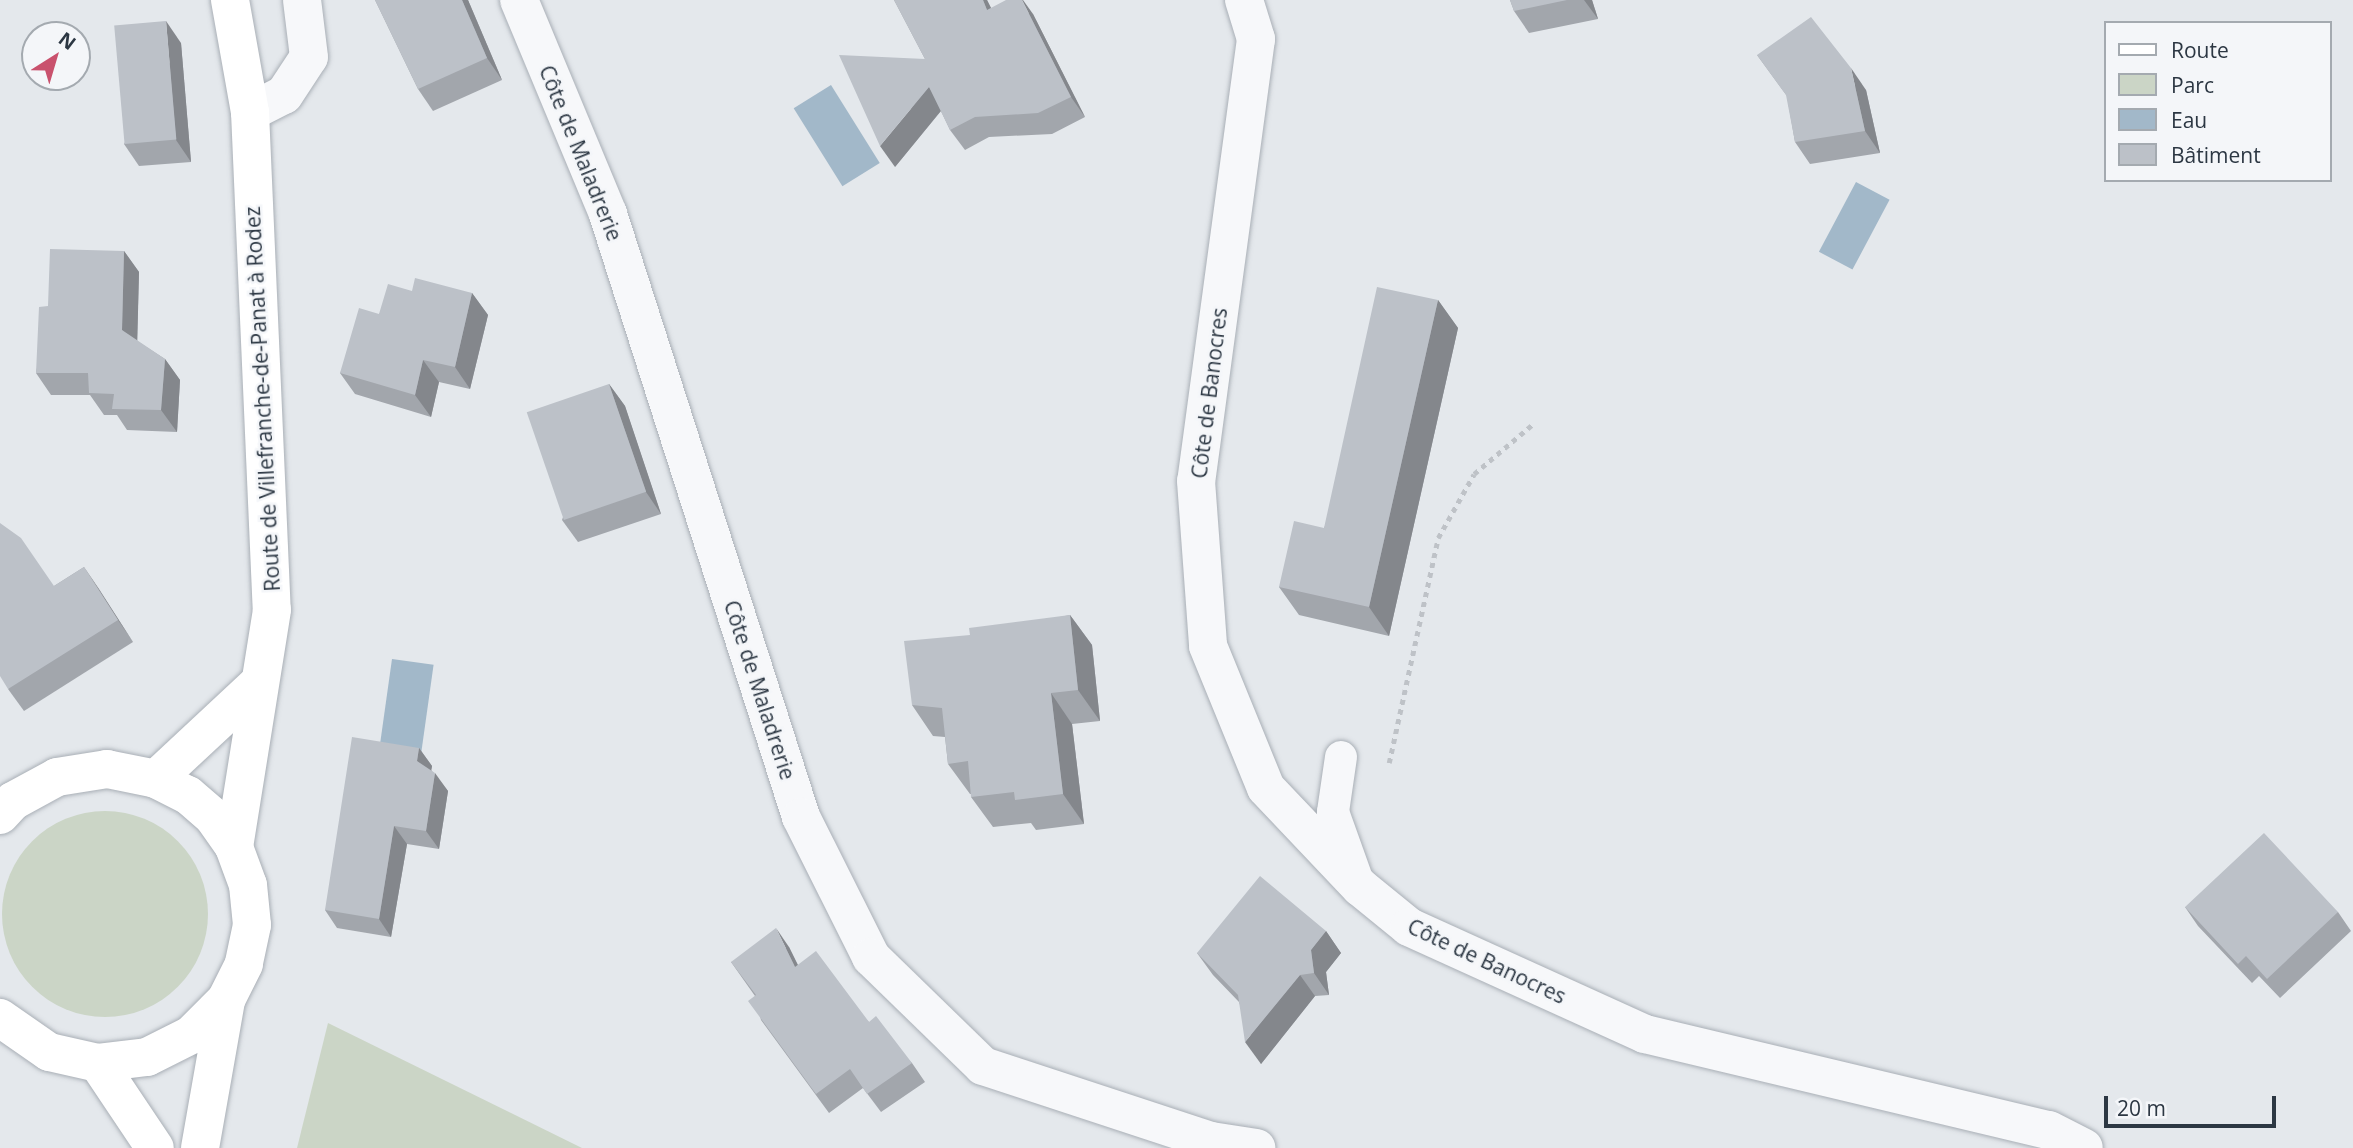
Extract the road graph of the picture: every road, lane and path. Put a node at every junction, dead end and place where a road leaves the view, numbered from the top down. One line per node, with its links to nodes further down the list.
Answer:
1 (230, 0): 5 (main road, Route de Villefranche-de-Panat à Rodez)
2 (302, 0): 5 (street)
3 (519, 0): 19 (street, Côte de Maladrerie)
4 (1244, 0): 13 (street, Côte de Banocres)
5 (250, 112): 7 (main road, Route de Villefranche-de-Panat à Rodez)
6 (1533, 424): 9 (path)
7 (258, 684): 10 (main road); 12 (main road, Route de Villefranche-de-Panat à Rodez)
8 (1341, 757): 13 (lane)
9 (1388, 768)
10 (156, 779): 11 (main road); 12 (main road)
11 (0, 816)
12 (234, 847): 14 (main road)
13 (1360, 887): 20 (street, Côte de Banocres)
14 (226, 1000): 16 (main road); 18 (main road)
15 (2, 1024): 16 (main road)
16 (98, 1063): 17 (main road)
17 (155, 1148)
18 (200, 1148)
19 (1256, 1148)
20 (2084, 1148)

